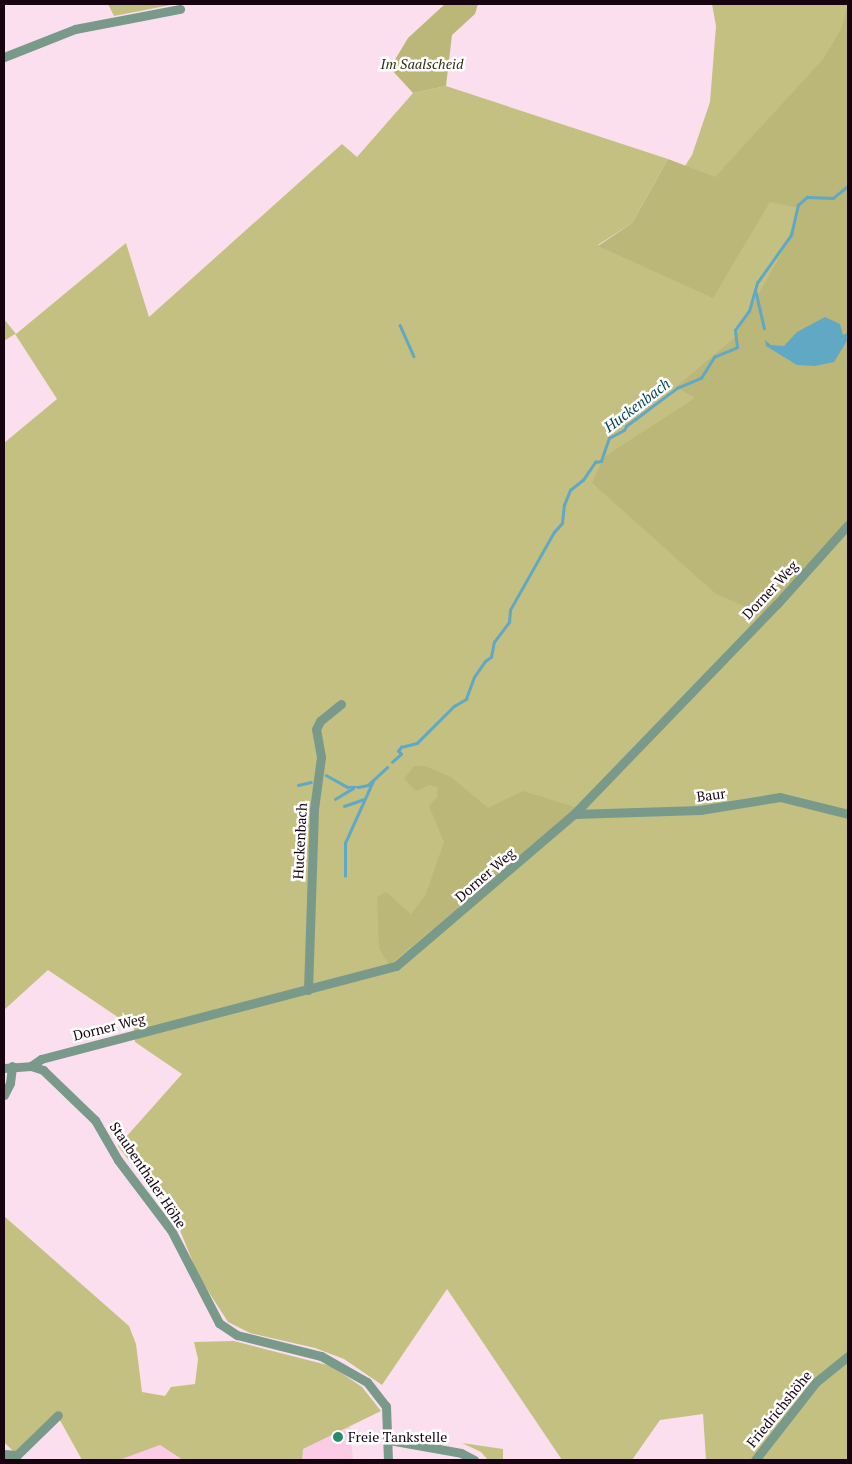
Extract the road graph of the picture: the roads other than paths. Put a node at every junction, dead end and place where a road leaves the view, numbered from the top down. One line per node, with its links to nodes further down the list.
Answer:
1 (180, 9): 2 (street)
2 (4, 57)
3 (848, 525): 5 (street, Dorner Weg)
4 (341, 704): 7 (street, Huckenbach)
5 (574, 814): 6 (street, Baur); 7 (street, Dorner Weg)
6 (848, 814)
7 (308, 990): 9 (street, Dorner Weg)
8 (4, 1059): 10 (street)
9 (32, 1066): 10 (street); 14 (street, Staubenthaler Höhe)
10 (8, 1067): 11 (street)
11 (4, 1095)
12 (848, 1356): 18 (street, Friedrichshöhe)
13 (58, 1414): 15 (street)
14 (388, 1440): 16 (street, Staubenthaler Höhe); 17 (street)
15 (4, 1454)
16 (388, 1460)
17 (474, 1460)
18 (755, 1460)

